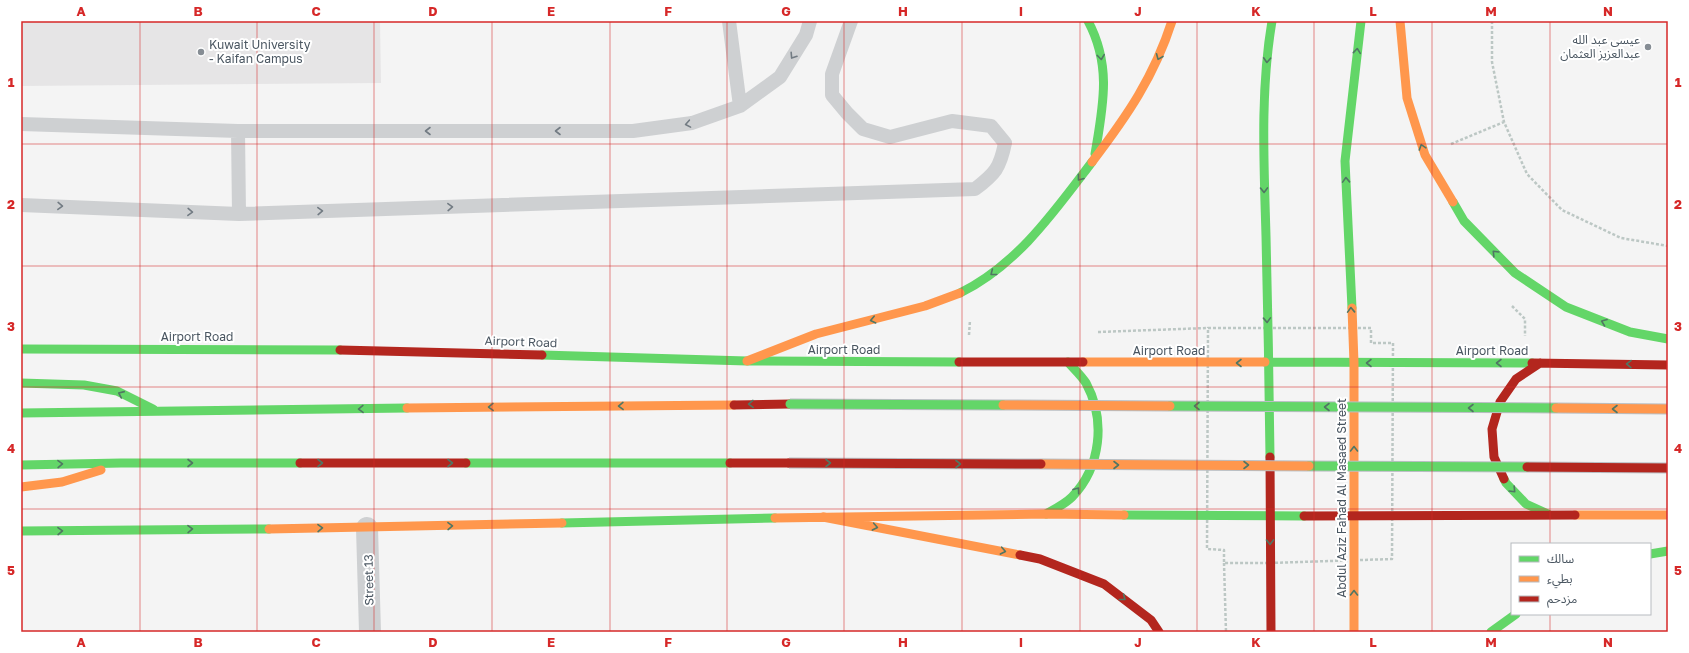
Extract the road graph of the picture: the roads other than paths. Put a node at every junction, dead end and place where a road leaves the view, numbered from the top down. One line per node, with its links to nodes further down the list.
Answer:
1 (729, 21): 9 (lane)
2 (810, 21): 9 (lane, one-way to 9)
3 (851, 21): 14 (lane, one-way to 3)
4 (1088, 21): 12 (main road, one-way to 12)
5 (1172, 21): 12 (main road, one-way to 12)
6 (1272, 21): 19 (main road, one-way to 19)
7 (1360, 21): 20 (main road, Abdul Aziz Fahad Al Masaed Street, one-way to 7)
8 (1400, 21): 15 (main road, one-way to 8)
9 (740, 106): 11 (lane, one-way to 11)
10 (21, 124): 11 (lane)
11 (238, 131): 14 (lane)
12 (1094, 160): 17 (main road, one-way to 17)
13 (21, 205): 14 (lane, one-way to 14)
14 (239, 214)
15 (1668, 339)
16 (21, 349): 17 (main road, Airport Road)
17 (747, 361): 18 (main road, Airport Road)
18 (1068, 362): 19 (main road, Airport Road, one-way to 18); 31 (main road, one-way to 18)
19 (1269, 363): 20 (main road, Airport Road); 35 (main road)
20 (1354, 363): 21 (main road, Airport Road, one-way to 20); 36 (main road, Abdul Aziz Fahad Al Masaed Street, one-way to 20)
21 (1540, 363): 22 (main road, Airport Road, one-way to 21); 32 (main road, one-way to 32)
22 (1668, 365)
23 (21, 383): 25 (main road, one-way to 23)
24 (1668, 409): 25 (main road, one-way to 25, bridge)
25 (156, 411): 26 (main road)
26 (21, 413)
27 (121, 463): 28 (main road, one-way to 27); 29 (main road, one-way to 29, bridge); 30 (main road)
28 (21, 465)
29 (1668, 468)
30 (21, 487)
31 (1046, 514): 34 (main road); 35 (main road)
32 (1551, 515): 33 (main road); 36 (main road)
33 (1668, 515)
34 (823, 516): 37 (main road, one-way to 34); 43 (main road, one-way to 43)
35 (1269, 516): 36 (main road); 44 (main road, one-way to 44)
36 (1354, 516): 45 (main road, Abdul Aziz Fahad Al Masaed Street, one-way to 36)
37 (367, 528): 38 (main road, one-way to 37); 42 (street, Street 13)
38 (21, 531)
39 (1668, 551): 40 (main road)
40 (1651, 554)
41 (1515, 615): 46 (main road)
42 (370, 632)
43 (1160, 632)
44 (1271, 632)
45 (1354, 632)
46 (1491, 632)

